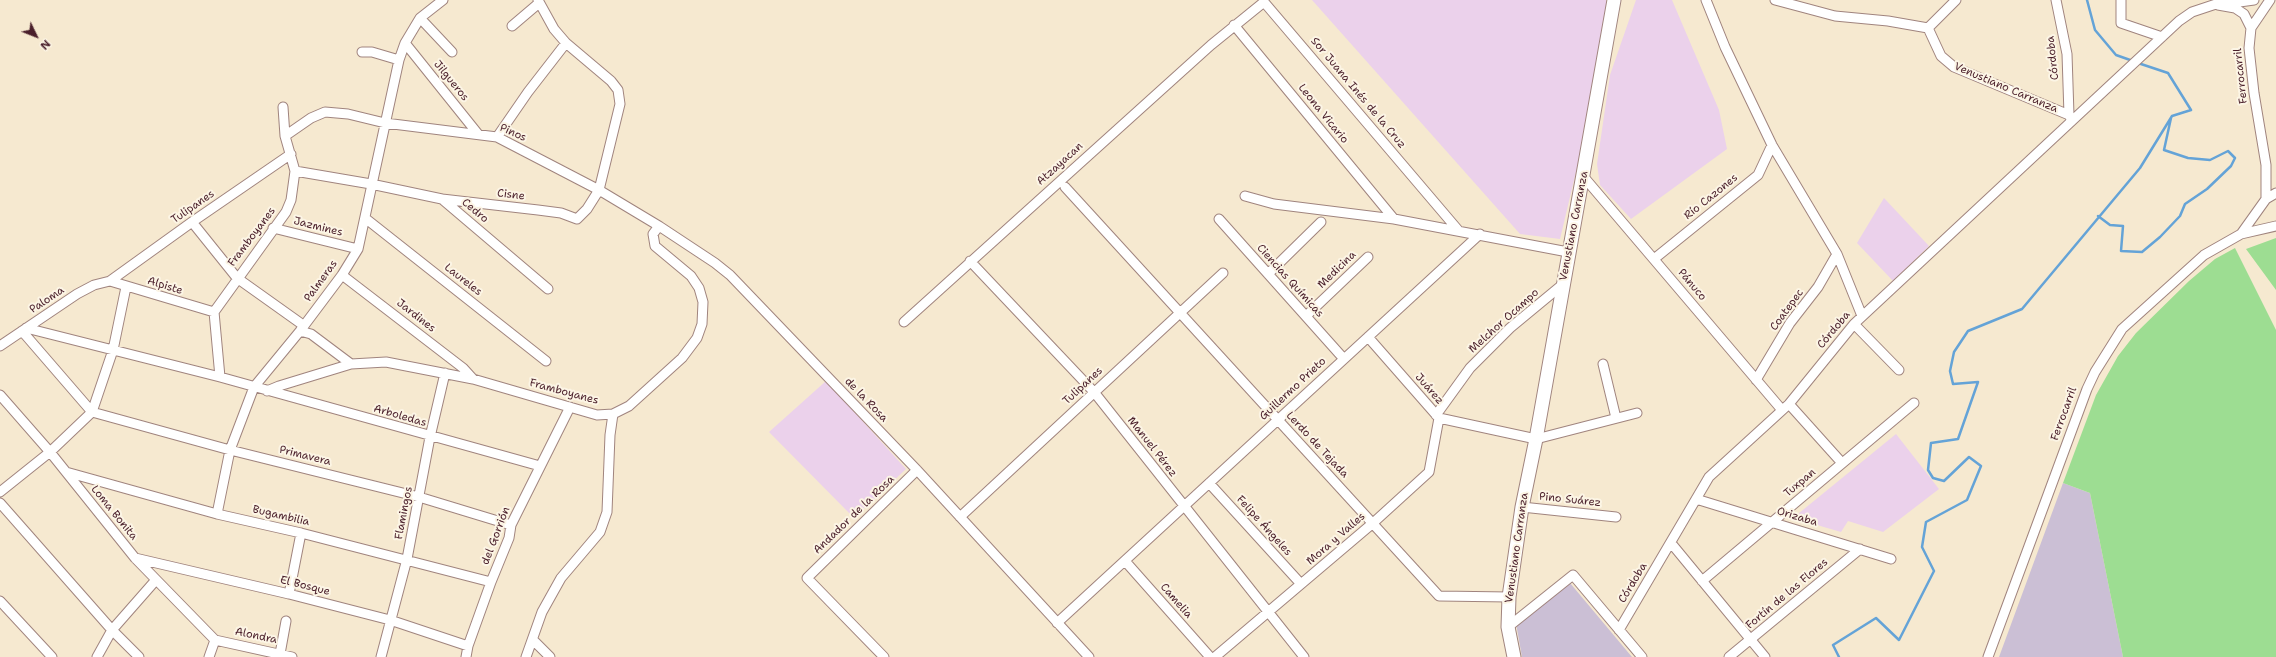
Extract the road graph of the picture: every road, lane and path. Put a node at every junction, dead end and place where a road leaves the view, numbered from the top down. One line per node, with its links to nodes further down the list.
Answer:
1 (443, 0): 14 (street)
2 (1620, 0): 12 (main road)
3 (1706, 0): 31 (street)
4 (1775, 0): 17 (street)
5 (1956, 0): 17 (street)
6 (2056, 0): 26 (street, Córdoba)
7 (2121, 0): 19 (street)
8 (2228, 0): 13 (street)
9 (2254, 0): 13 (street)
10 (2270, 0): 18 (street, Ferrocarril)
11 (539, 1): 16 (street); 21 (street)
12 (1612, 4): 34 (main road, Venustiano Carranza)
13 (2218, 4): 18 (street); 19 (street)
14 (420, 18): 20 (street, Palmeras); 23 (street)
15 (1234, 25): 44 (street, Leona Vicario); 50 (street, Sor Juana Inés de la Cruz); 58 (street, Atzayacan)
16 (512, 26)
17 (1928, 28): 26 (street, Venustiano Carranza)
18 (2251, 28): 41 (street, Ferrocarril)
19 (2162, 37): 26 (street, Córdoba)
20 (405, 43): 24 (street, Palmeras); 28 (street, Jilgueros)
21 (566, 43): 30 (street); 37 (street)
22 (362, 52): 24 (street)
23 (452, 52)
24 (399, 60): 27 (street, Palmeras)
25 (283, 107): 29 (street, Framboyanes)
26 (2070, 118): 70 (street, Córdoba)
27 (385, 123): 28 (street, Pinos); 29 (street, Pinos); 35 (street, Palmeras)
28 (478, 134): 30 (street, Pinos)
29 (285, 136): 32 (street, Framboyanes)
30 (497, 137): 37 (street, Pinos)
31 (1772, 145): 55 (street); 57 (street, Río Cazones)
32 (291, 154): 33 (street, Framboyanes); 45 (street, Tulipanes)
33 (295, 171): 35 (street); 49 (street, Framboyanes)
34 (1583, 176): 54 (main road, Venustiano Carranza); 57 (street, Pánuco)
35 (371, 184): 40 (street, Cedro); 42 (street, Palmeras)
36 (1065, 187): 68 (street, Lerdo de Tejada)
37 (599, 190): 40 (street, Cisne); 47 (street, de la Rosa)
38 (2276, 193): 41 (street)
39 (1245, 196): 44 (street)
40 (442, 199): 66 (street, Cedro)
41 (2266, 199): 52 (street, Ferrocarril)
42 (365, 218): 53 (street, Palmeras); 79 (street, Laureles)
43 (1219, 219): 60 (street, Ciencias Químicas)
44 (1394, 219): 50 (street)
45 (192, 222): 62 (street); 63 (street, Tulipanes)
46 (1321, 222): 60 (street)
47 (659, 226): 96 (street, Framboyanes); 106 (street, de la Rosa)
48 (2276, 226): 52 (street, Ferrocarril)
49 (272, 228): 53 (street, Jazmines); 62 (street, Framboyanes)
50 (1458, 230): 51 (street)
51 (1480, 234): 54 (street); 75 (street, Guillermo Prieto)
52 (2241, 234): 165 (street, Ferrocarril)
53 (358, 249): 61 (street, Palmeras)
54 (1568, 252): 64 (main road, Venustiano Carranza)
55 (1837, 254): 70 (street); 86 (street, Coatepec)
56 (1368, 258): 69 (street, Medicina)
57 (1654, 259): 86 (street, Pánuco)
58 (970, 261): 71 (street, Atzayacan); 89 (street, Manuel Pérez)
59 (1222, 273): 68 (street, Tulipanes)
60 (1268, 274): 69 (street, Ciencias Químicas)
61 (342, 275): 73 (street, Palmeras); 85 (street, Jardines)
62 (236, 278): 67 (street, Framboyanes); 73 (street)
63 (110, 281): 65 (street, Alpiste); 74 (street, Paloma)
64 (1562, 285): 97 (street, Melchor Ocampo); 101 (main road, Venustiano Carranza)
65 (126, 286): 67 (street, Alpiste); 77 (street)
66 (548, 289)
67 (214, 312): 84 (street)
68 (1180, 313): 89 (street, Tulipanes); 99 (street, Lerdo de Tejada)
69 (1306, 316): 78 (street, Ciencias Químicas)
70 (1862, 316): 72 (street, Córdoba)
71 (904, 322)
72 (1854, 324): 82 (street); 93 (street, Córdoba)
73 (301, 328): 80 (street); 87 (street, Palmeras)
74 (24, 329): 76 (street, Paloma); 77 (street); 94 (street)
75 (1368, 337): 78 (street, Guillermo Prieto); 97 (street, Juárez)
76 (0, 346)
77 (113, 350): 84 (street); 94 (street)
78 (1344, 359): 99 (street, Guillermo Prieto)
79 (546, 361)
80 (351, 364): 83 (street, Framboyanes); 88 (street, Framboyanes)
81 (1604, 364): 98 (street)
82 (1899, 370)
83 (445, 373): 85 (street, Framboyanes); 100 (street, Flamingos)
84 (220, 377): 87 (street)
85 (473, 379): 92 (street, Framboyanes)
86 (1756, 380): 93 (street, Pánuco)
87 (254, 388): 88 (street, Arboledas); 102 (street, Palmeras)
88 (268, 391): 100 (street, Arboledas)
89 (1094, 392): 113 (street, Manuel Pérez); 116 (street, Tulipanes)
90 (0, 395): 103 (street, Loma Bonita)
91 (1914, 403): 104 (street, Tuxpan)
92 (570, 407): 96 (street, Framboyanes); 105 (street, del Gorrión)
93 (1786, 407): 104 (street, Pánuco); 111 (street, Córdoba)
94 (92, 412): 102 (street, Primavera); 103 (street)
95 (1637, 413): 98 (street)
96 (614, 414): 144 (street)
97 (1437, 416): 101 (street, Juárez); 119 (street, Mora y Valles)
98 (1616, 418): 101 (street)
99 (1278, 420): 108 (street, Guillermo Prieto); 119 (street, Lerdo de Tejada)
100 (430, 437): 105 (street, Arboledas); 110 (street, Flamingos)
101 (1536, 440): 114 (main road, Venustiano Carranza)
102 (230, 450): 110 (street, Primavera); 115 (street, Palmeras)
103 (50, 452): 107 (street, Loma Bonita); 109 (street)
104 (1842, 463): 118 (street, Tuxpan)
105 (540, 466): 120 (street, del Gorrión)
106 (917, 470): 116 (street, de la Rosa); 156 (street, Andador de la Rosa)
107 (66, 472): 115 (street, Bugambilia); 124 (street, Loma Bonita)
108 (1209, 483): 113 (street, Guillermo Prieto); 131 (street, Felipe Ángeles)
109 (0, 492)
110 (419, 497): 120 (street, Primavera); 126 (street, Flamingos)
111 (1696, 499): 118 (street, Orizaba); 122 (street, Córdoba)
112 (0, 503): 140 (street)
113 (1184, 506): 127 (street, Guillermo Prieto); 135 (street, Manuel Pérez)
114 (1522, 507): 117 (street, Pino Suárez); 133 (main road, Venustiano Carranza)
115 (217, 514): 121 (street, Bugambilia)
116 (960, 517): 138 (street, de la Rosa)
117 (1616, 517)
118 (1773, 521): 123 (street, Orizaba); 129 (street, Tuxpan)
119 (1372, 523): 131 (street, Mora y Valles); 133 (street, Lerdo de Tejada)
120 (511, 525): 130 (street, del Gorrión)
121 (301, 533): 126 (street, Bugambilia); 132 (street)
122 (1671, 543): 129 (street); 141 (street, Córdoba)
123 (1860, 549): 125 (street, Orizaba); 142 (street, Fortín de las Flores)
124 (135, 558): 128 (street, Loma Bonita); 132 (street, El Bosque)
125 (1891, 559)
126 (407, 560): 130 (street, Bugambilia); 136 (street, Flamingos)
127 (1125, 561): 138 (street, Guillermo Prieto); 158 (street, Camelia)
128 (155, 581): 140 (street); 143 (street, Loma Bonita)
129 (1702, 581): 142 (street)
130 (491, 582): 145 (street, del Gorrión)
131 (1301, 584): 135 (street, Mora y Valles)
132 (289, 594): 136 (street, El Bosque)
133 (1509, 597): 139 (main road, Venustiano Carranza)
134 (0, 601): 147 (street)
135 (1268, 613): 159 (street, Mora y Valles); 160 (street, Manuel Pérez)
136 (390, 620): 145 (street, El Bosque); 152 (street, Flamingos)
137 (286, 621): 146 (street)
138 (1057, 623): 157 (street, de la Rosa)
139 (1508, 627): 141 (street); 161 (main road, Venustiano Carranza)
140 (112, 630): 148 (street); 149 (street)
141 (1619, 630): 162 (street)
142 (1750, 639): 163 (street, Fortín de las Flores); 164 (street)
143 (215, 640): 146 (street, Alondra); 150 (street)
144 (532, 640): 154 (street); 155 (street)
145 (468, 646): 153 (street, del Gorrión)
146 (280, 654): 151 (street, Alondra)
147 (52, 657)
148 (97, 657)
149 (139, 657)
150 (209, 657)
151 (292, 657)
152 (381, 657)
153 (466, 657)
154 (526, 657)
155 (550, 657)
156 (884, 657)
157 (1089, 657)
158 (1210, 657)
159 (1215, 657)
160 (1304, 657)
161 (1514, 657)
162 (1642, 657)
163 (1729, 657)
164 (1765, 657)
165 (1988, 657)

